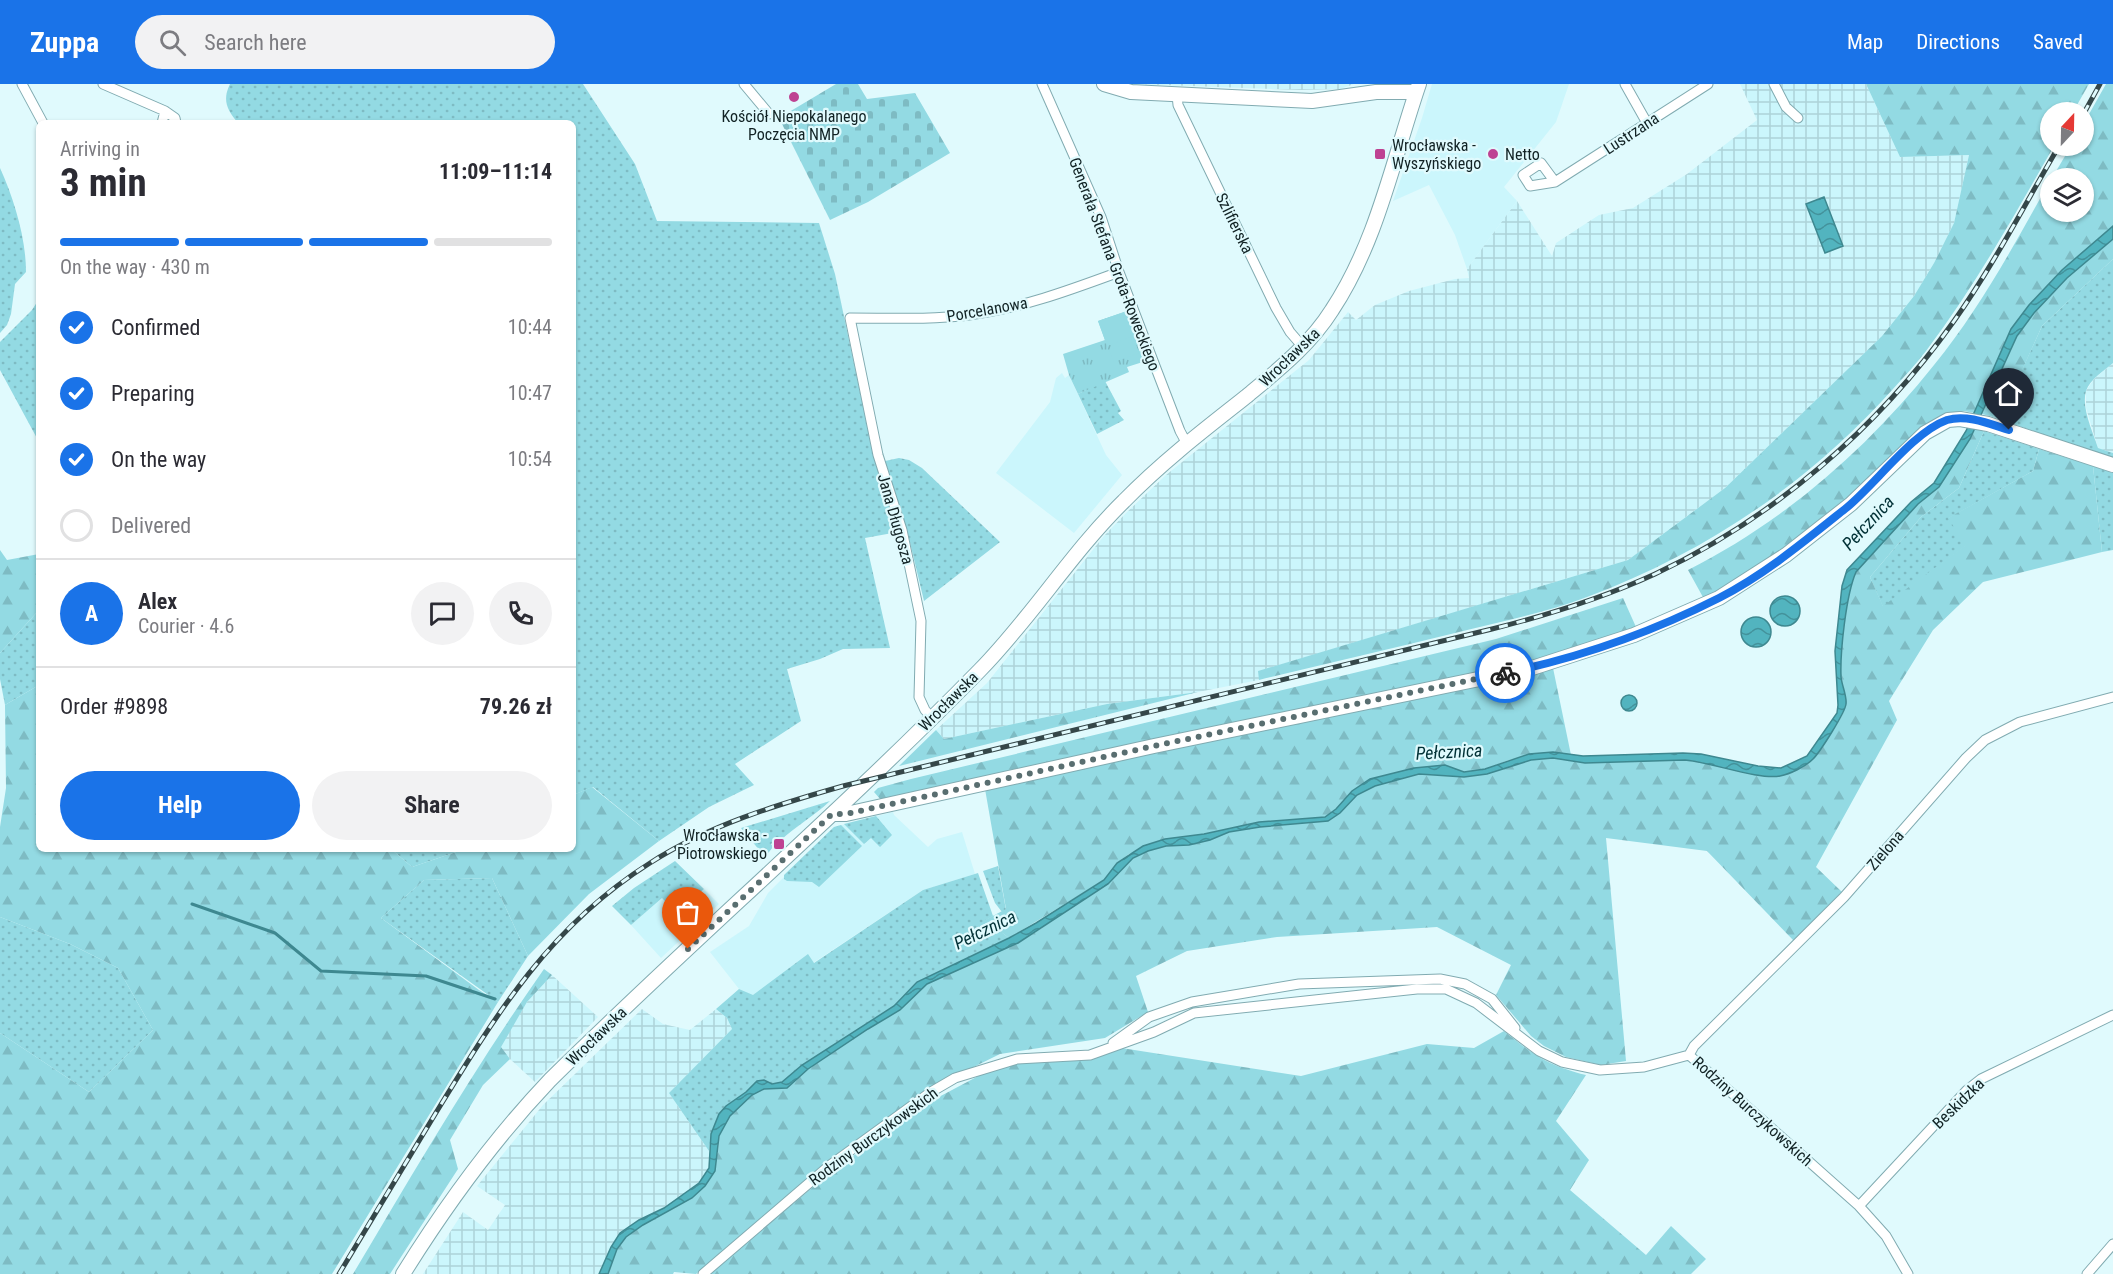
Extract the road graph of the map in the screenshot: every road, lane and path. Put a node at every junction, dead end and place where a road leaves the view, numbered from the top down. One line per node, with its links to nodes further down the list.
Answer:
1 (22, 84): 14 (street)
2 (103, 84): 11 (street)
3 (744, 84): 12 (street)
4 (1042, 84): 19 (street, Generała Stefana Grota-Roweckiego)
5 (1104, 84): 10 (street)
6 (1625, 84): 17 (street)
7 (1708, 84): 17 (street, Lustrzana)
8 (1774, 84): 13 (street)
9 (1418, 88): 10 (street); 21 (street, Wrocławska)
10 (1177, 94): 21 (street, Szlifierska)
11 (165, 111): 15 (street); 16 (street)
12 (769, 114)
13 (1798, 117)
14 (41, 120)
15 (163, 120)
16 (175, 120)
17 (1647, 123): 18 (street, Lustrzana)
18 (1555, 182)
19 (1119, 272): 20 (street, Porcelanowa); 22 (street, Generała Stefana Grota-Roweckiego)
20 (850, 318): 25 (street, Jana Długosza)
21 (1303, 347): 22 (street, Wrocławska)
22 (1187, 444): 25 (street, Wrocławska)
23 (2113, 465): 27 (street)
24 (2113, 697): 32 (street, Zielona)
25 (932, 718): 26 (street, Wrocławska)
26 (851, 795): 27 (street); 28 (street, Wrocławska)
27 (878, 807): 28 (street)
28 (832, 814): 35 (street, Wrocławska)
29 (2113, 1016): 33 (street, Beskidzka)
30 (1522, 1037): 31 (street, Rodziny Burczykowskich); 31 (street, Rodziny Burczykowskich); 32 (street, Rodziny Burczykowskich)
31 (1106, 1049): 36 (street, Rodziny Burczykowskich)
32 (1689, 1055): 33 (street, Rodziny Burczykowskich)
33 (1859, 1206): 37 (street, Rodziny Burczykowskich)
34 (2113, 1244): 38 (street)
35 (403, 1274)
36 (703, 1274)
37 (1908, 1274)
38 (2087, 1274)

